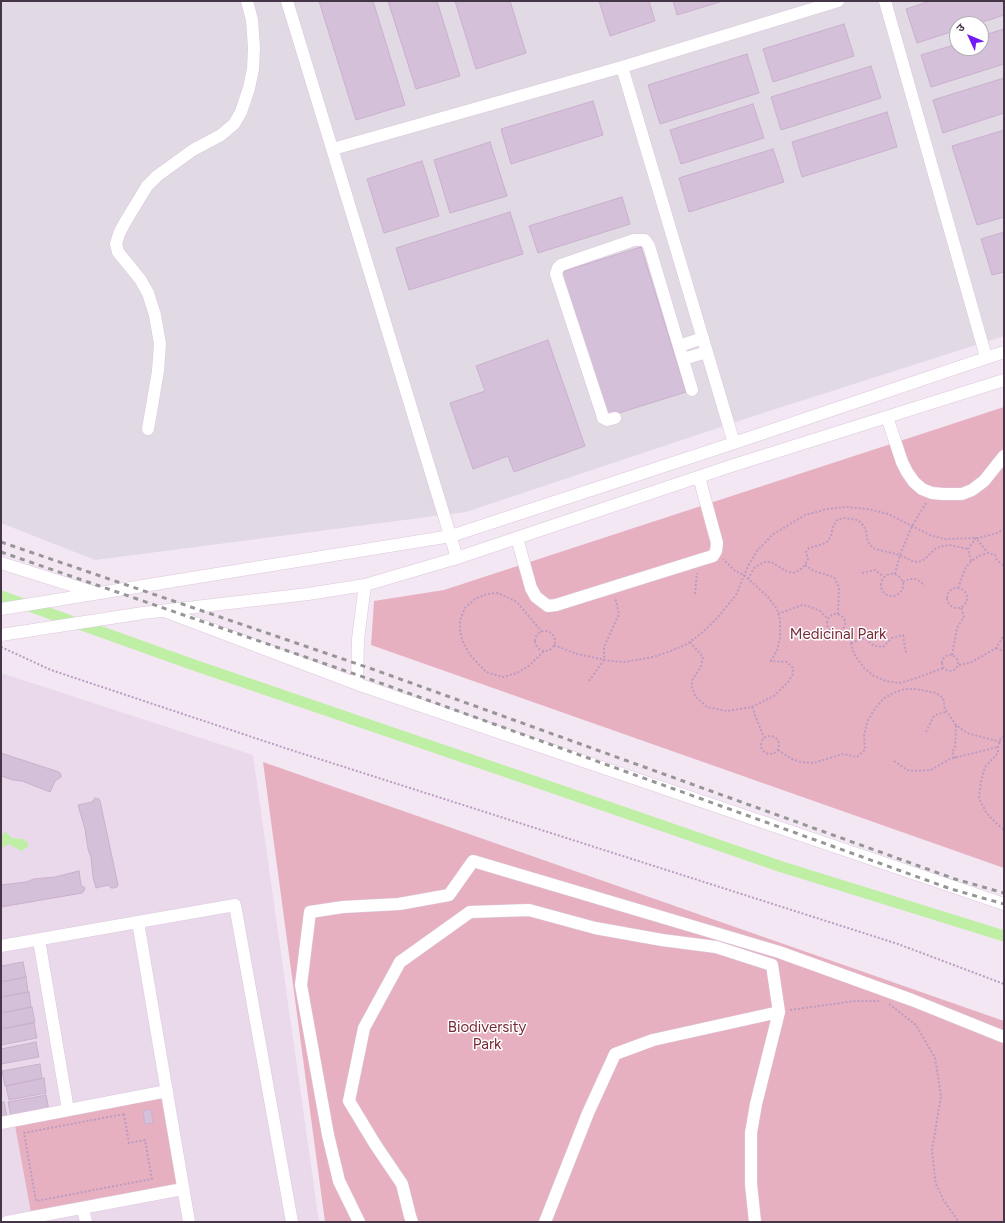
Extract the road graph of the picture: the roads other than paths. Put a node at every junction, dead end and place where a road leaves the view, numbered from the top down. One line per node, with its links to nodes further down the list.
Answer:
1 (247, 1): 17 (street)
2 (287, 1): 6 (street)
3 (838, 1): 5 (street)
4 (885, 1): 11 (street)
5 (622, 67): 6 (street); 7 (street)
6 (333, 148): 21 (street)
7 (703, 338): 8 (street); 9 (street)
8 (679, 346): 12 (street); 16 (street)
9 (707, 352): 12 (street); 18 (street)
10 (1004, 352): 11 (street)
11 (986, 357): 18 (street)
12 (683, 359): 14 (street)
13 (1004, 380): 15 (street)
14 (692, 390)
15 (887, 417): 19 (street); 20 (street)
16 (615, 418)
17 (148, 429)
18 (734, 443): 21 (street)
19 (1004, 456)
20 (699, 476): 22 (street); 22 (street)
21 (451, 536): 23 (street); 26 (street)
22 (517, 538): 23 (street)
23 (457, 558): 25 (street)
24 (1, 563): 26 (street)
25 (365, 585): 28 (street); 30 (street)
26 (90, 594): 27 (street)
27 (1, 609)
28 (161, 610): 29 (street); 30 (street)
29 (1, 634)
30 (357, 684): 31 (street)
31 (1004, 904)
32 (138, 922): 33 (street); 37 (street); 45 (street)
33 (39, 940): 34 (street); 38 (street)
34 (1, 946)
35 (779, 1012): 47 (street); 48 (street); 49 (street)
36 (1004, 1037): 46 (street)
37 (167, 1091): 38 (street); 40 (street)
38 (68, 1110): 39 (street)
39 (1, 1123)
40 (183, 1189): 41 (street); 44 (street)
41 (83, 1208): 42 (street); 43 (street)
42 (7, 1222)
43 (86, 1222)
44 (189, 1222)
45 (292, 1222)
46 (359, 1222)
47 (412, 1222)
48 (544, 1222)
49 (755, 1222)

